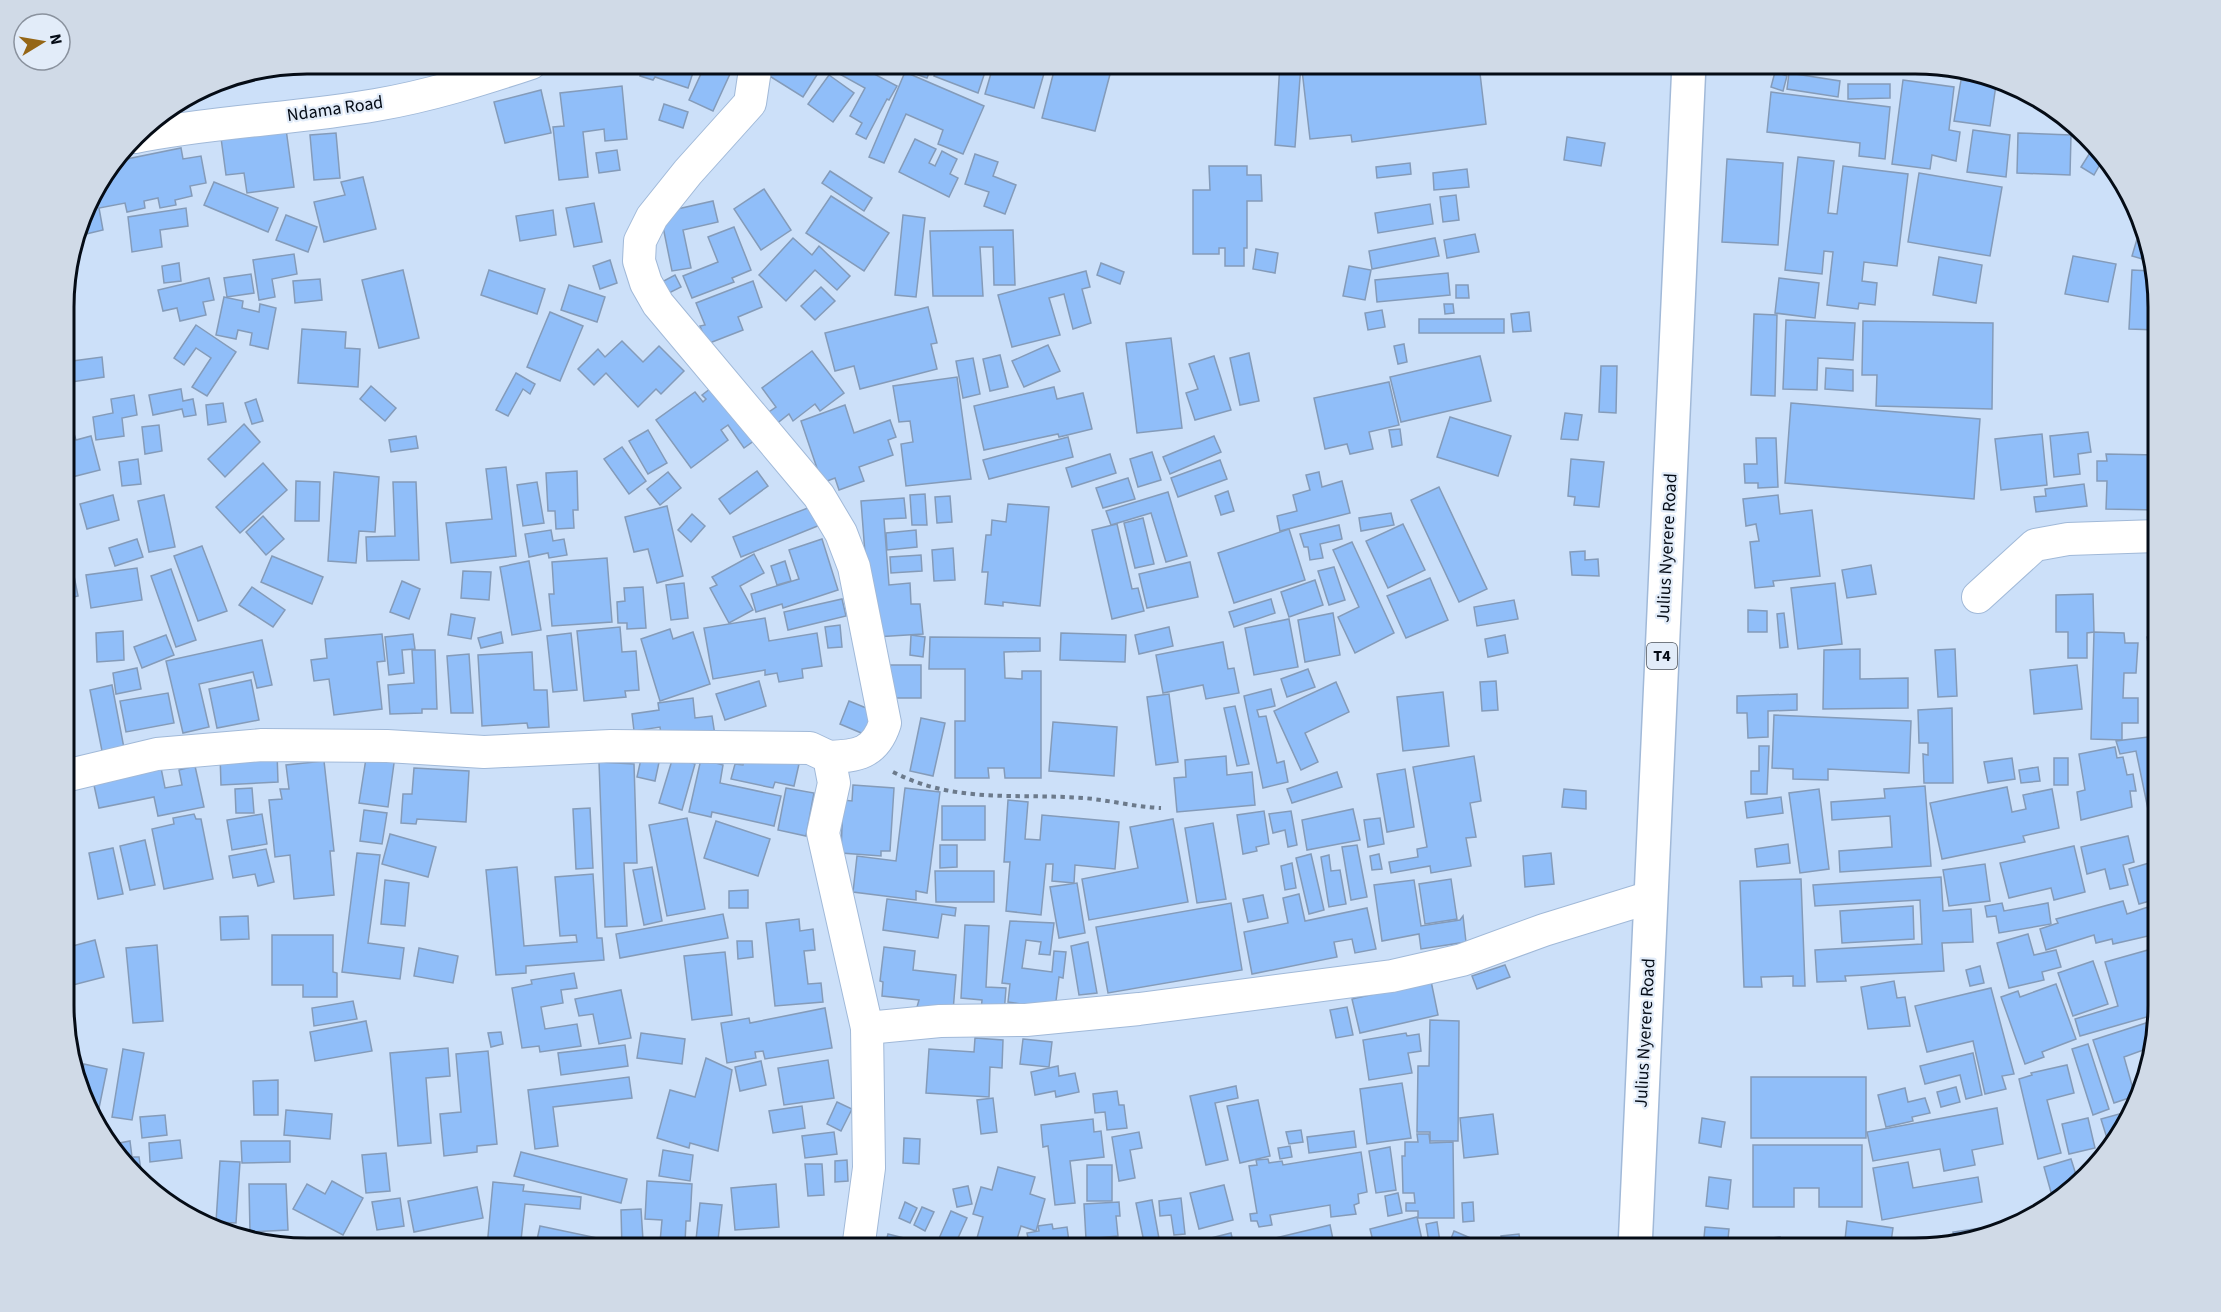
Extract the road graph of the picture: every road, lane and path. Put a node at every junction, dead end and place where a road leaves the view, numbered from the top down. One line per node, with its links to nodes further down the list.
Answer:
1 (497, 74): 4 (street, Ndama Road)
2 (754, 74): 7 (street)
3 (1688, 74): 11 (highway, Julius Nyerere Road / T4)
4 (150, 134)
5 (2148, 536): 6 (street)
6 (1978, 597)
7 (860, 755): 8 (street); 10 (path)
8 (829, 757): 9 (street); 12 (street)
9 (74, 774)
10 (1161, 808)
11 (1651, 897): 12 (street); 14 (highway, Julius Nyerere Road / T4)
12 (867, 1028): 13 (street)
13 (859, 1238)
14 (1636, 1238)

